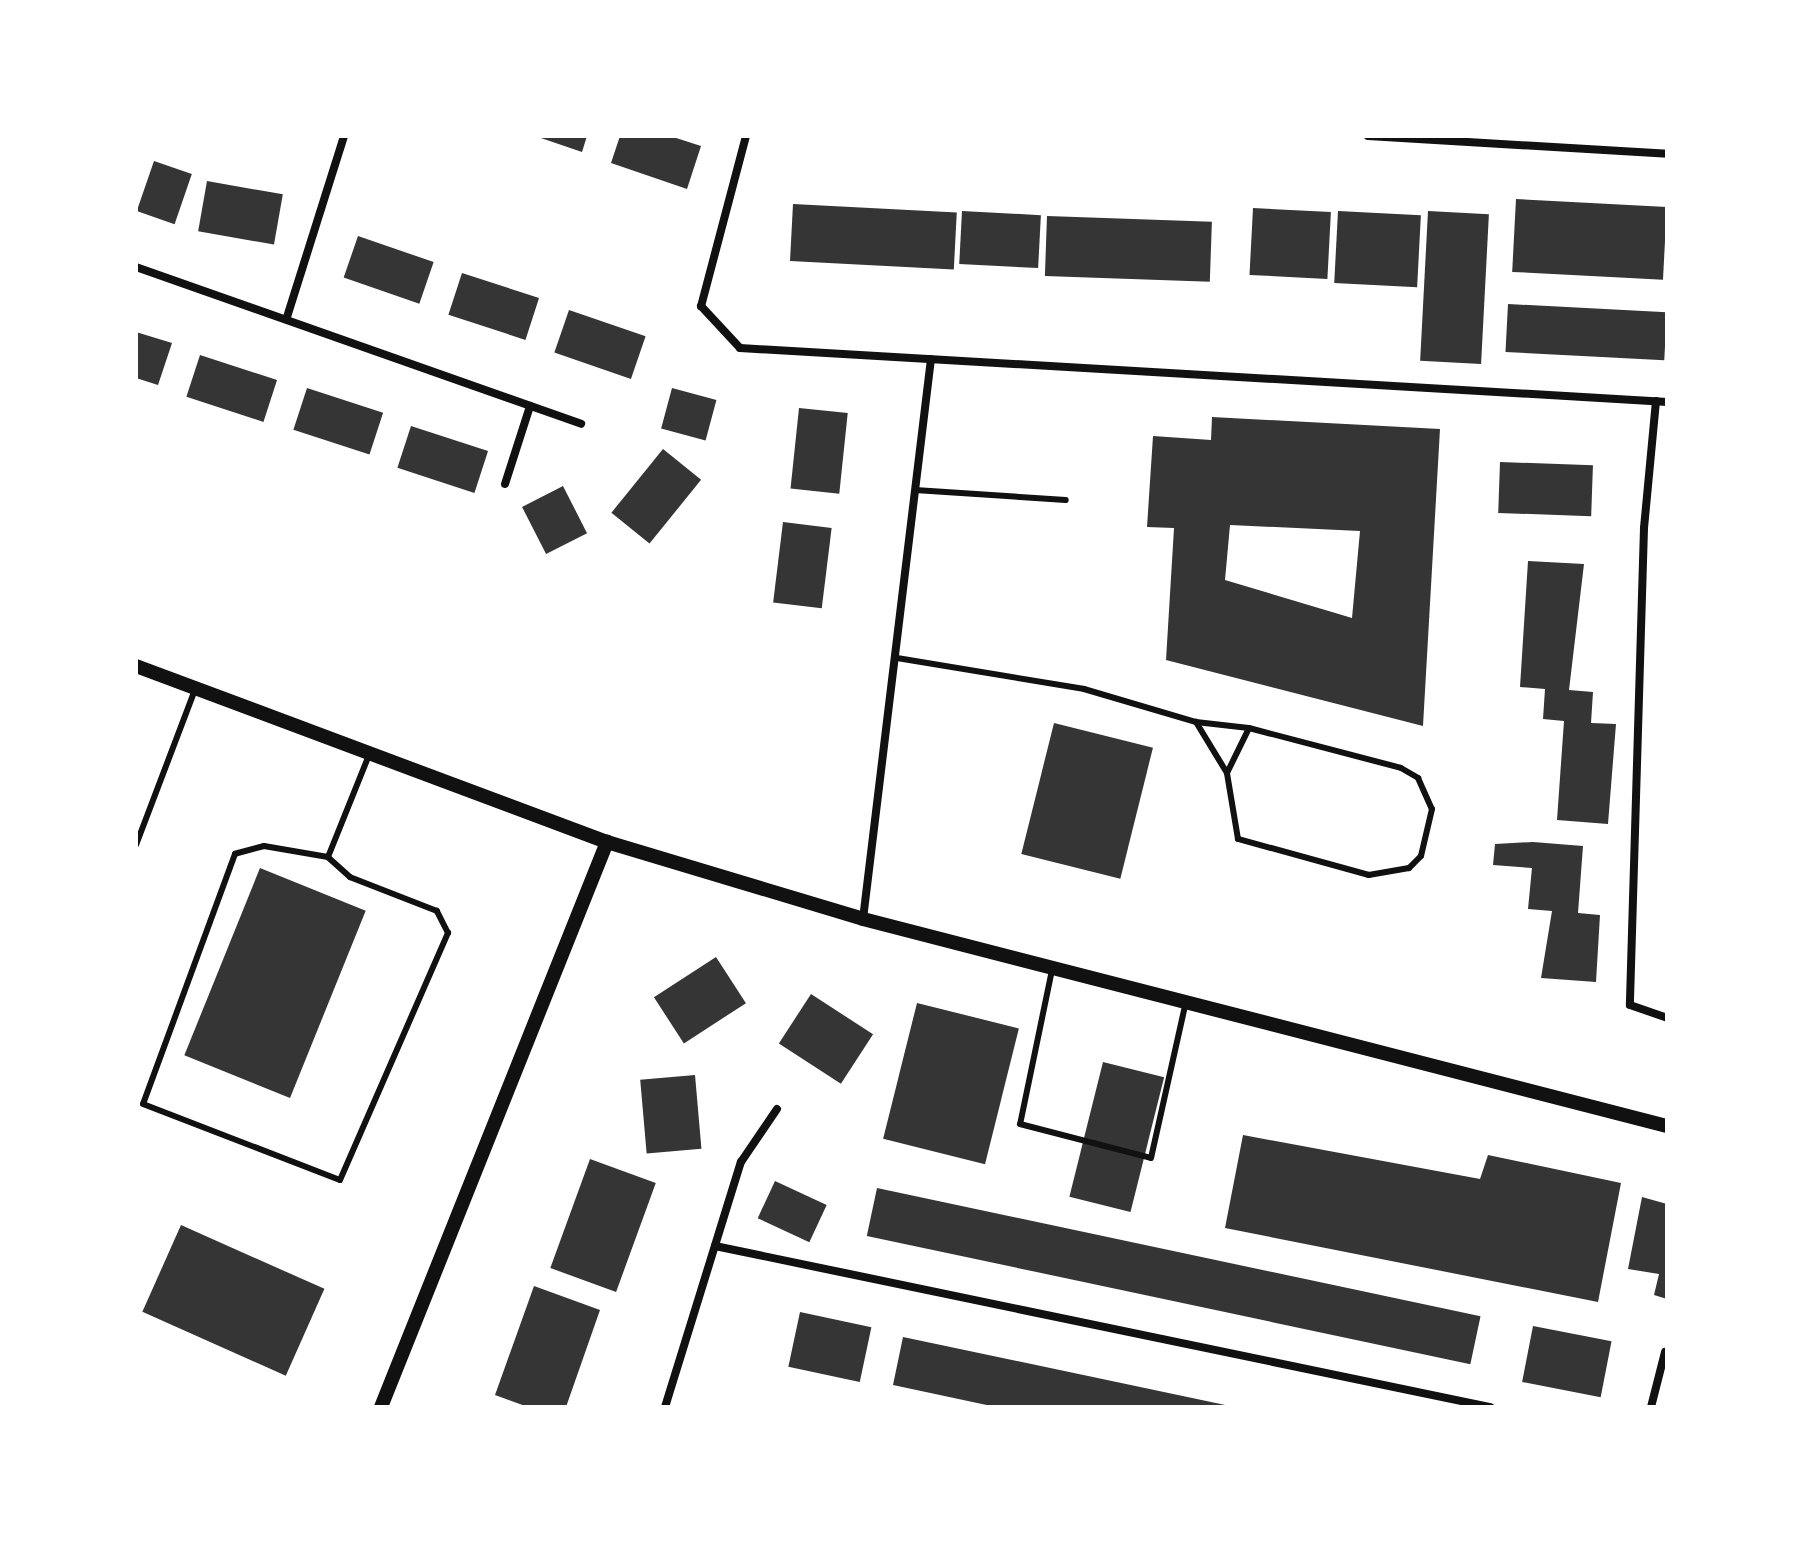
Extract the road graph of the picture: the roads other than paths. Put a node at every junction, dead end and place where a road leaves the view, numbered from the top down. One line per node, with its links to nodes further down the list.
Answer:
1 (344, 136): 6 (street)
2 (746, 136): 7 (street)
3 (1368, 136): 4 (street)
4 (1667, 154)
5 (136, 267): 6 (street)
6 (287, 317): 10 (street)
7 (931, 359): 8 (street); 13 (street)
8 (1656, 401): 9 (street); 28 (street)
9 (1667, 402)
10 (530, 406): 11 (street); 12 (street)
11 (581, 424)
12 (505, 484)
13 (915, 490): 14 (lane); 15 (street)
14 (1066, 500)
15 (897, 658): 18 (lane); 25 (street)
16 (136, 666): 17 (street)
17 (194, 692): 20 (street); 23 (lane)
18 (1196, 722): 19 (lane); 21 (lane)
19 (1249, 728): 21 (lane); 21 (lane)
20 (369, 755): 22 (street); 24 (lane)
21 (1227, 773)
22 (607, 842): 25 (street); 33 (street)
23 (136, 845)
24 (328, 857): 24 (lane)
25 (863, 919): 26 (street)
26 (1053, 968): 27 (street); 27 (lane)
27 (1186, 1002): 30 (street)
28 (1667, 1018)
29 (777, 1109): 31 (street)
30 (1667, 1126)
31 (715, 1246): 34 (street); 35 (street)
32 (1665, 1352): 36 (street)
33 (381, 1407)
34 (665, 1407)
35 (1490, 1407)
36 (1651, 1407)

